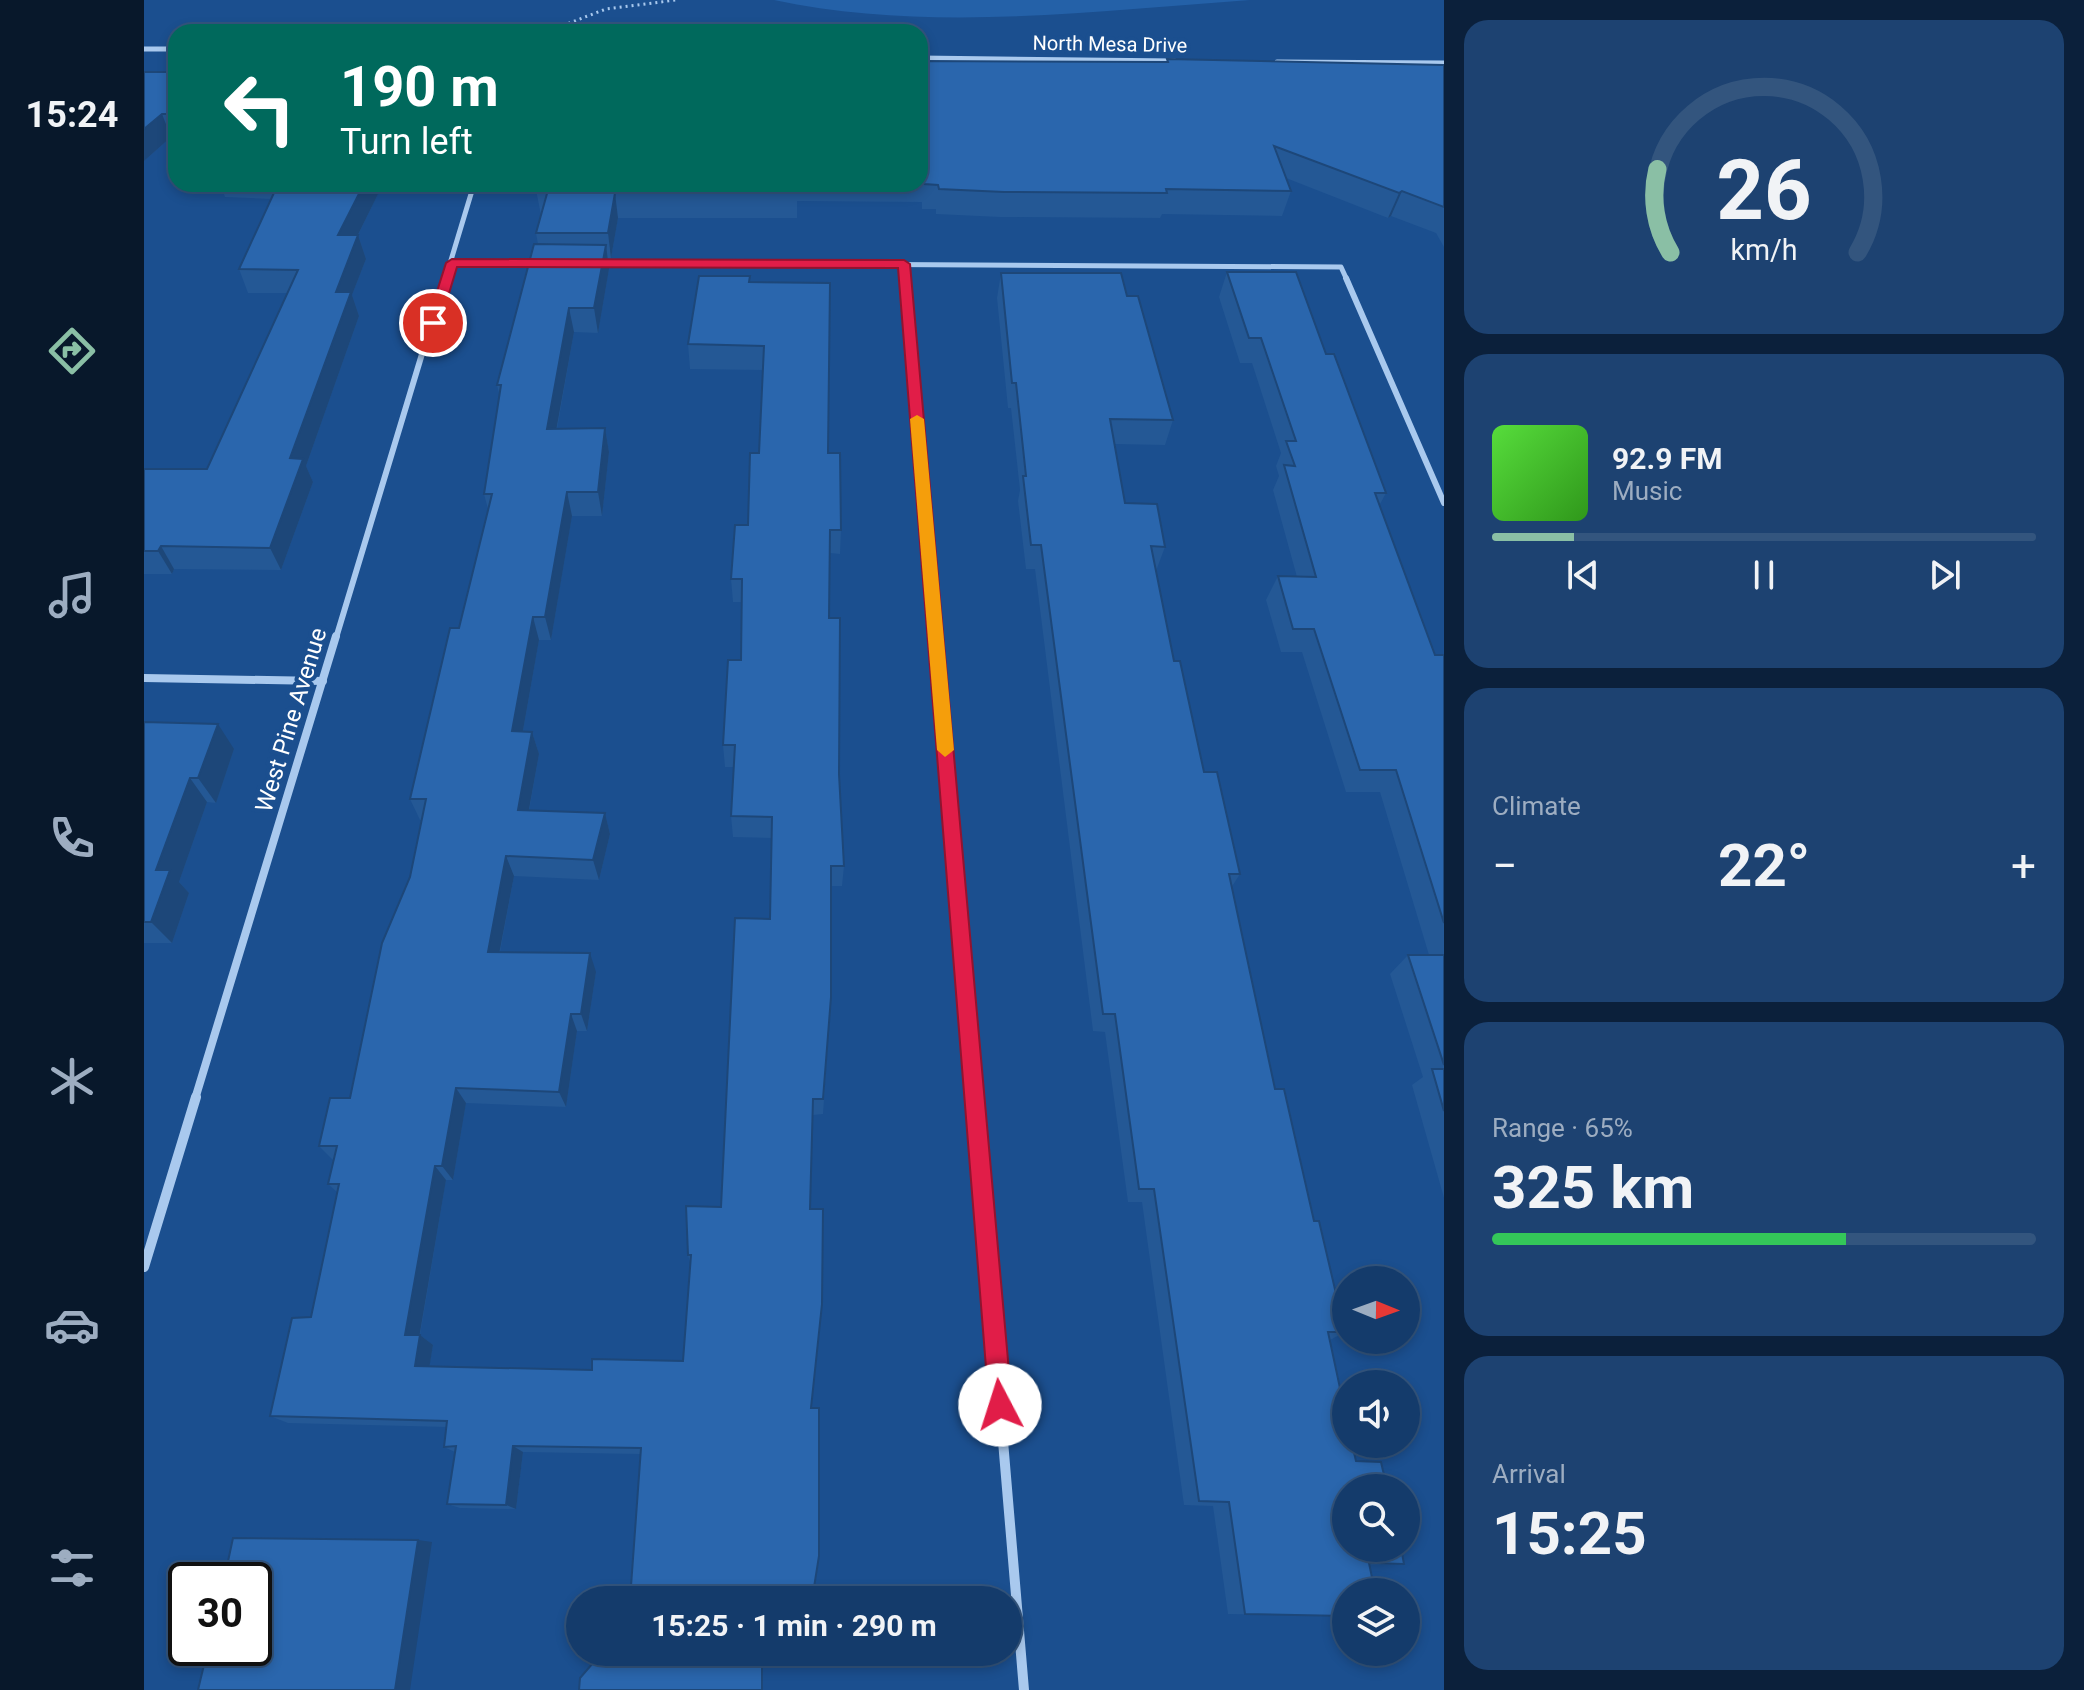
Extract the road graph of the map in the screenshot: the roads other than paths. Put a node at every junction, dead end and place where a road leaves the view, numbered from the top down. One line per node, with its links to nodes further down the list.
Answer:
1 (144, 49): 2 (street)
2 (168, 49)
3 (928, 58): 4 (street, North Mesa Drive)
4 (1190, 61)
5 (1269, 62): 6 (street)
6 (1444, 63)
7 (472, 192): 8 (street, West Pine Avenue)
8 (452, 263): 9 (street); 14 (street, West Pine Avenue)
9 (545, 263)
10 (592, 263): 11 (street)
11 (904, 264): 12 (street); 16 (street)
12 (1444, 503)
13 (144, 678): 14 (street)
14 (323, 681): 15 (street, West Pine Avenue)
15 (144, 1267)
16 (1024, 1690)

